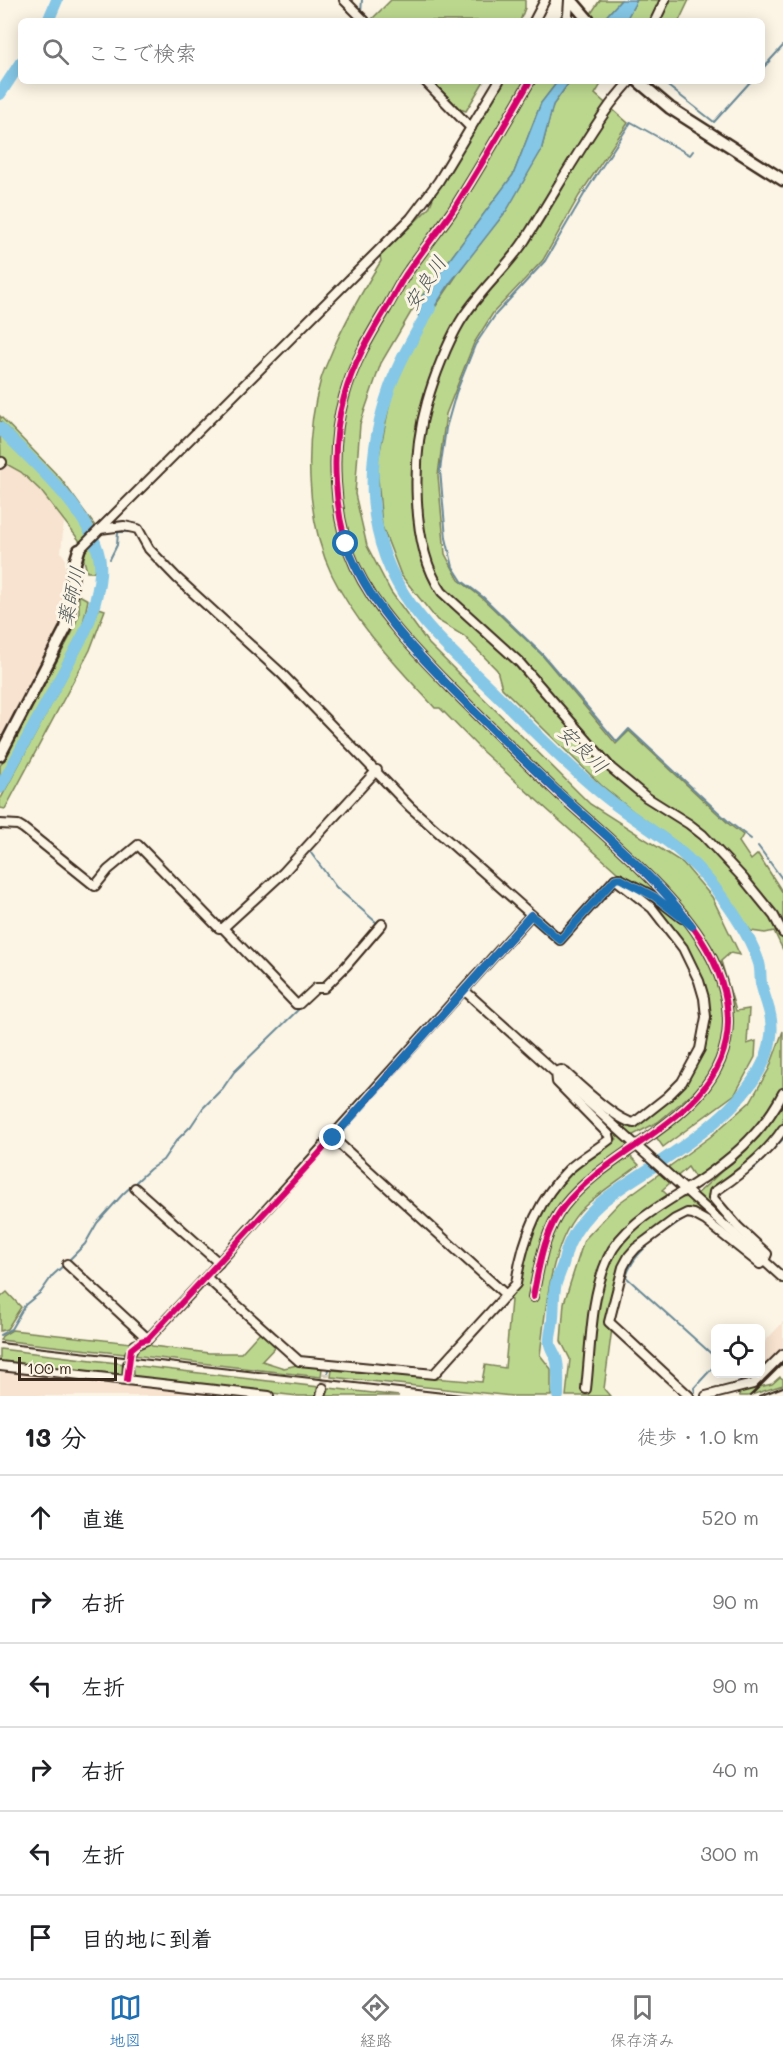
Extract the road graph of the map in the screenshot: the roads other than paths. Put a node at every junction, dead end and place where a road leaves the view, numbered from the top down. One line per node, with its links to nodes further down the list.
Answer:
1 (344, 0): 5 (street)
2 (545, 0): 6 (street)
3 (665, 0): 9 (street)
4 (572, 2): 7 (street); 8 (street)
5 (362, 18)
6 (536, 18)
7 (566, 18)
8 (585, 18)
9 (656, 18)
10 (427, 84): 15 (street)
11 (497, 84): 15 (street)
12 (528, 84): 25 (street)
13 (628, 84): 27 (street)
14 (642, 84): 16 (street)
15 (471, 128): 17 (street)
16 (783, 180)
17 (98, 530): 18 (street); 20 (street)
18 (79, 550): 19 (street)
19 (0, 754)
20 (374, 772): 23 (street); 26 (street)
21 (0, 824): 26 (street)
22 (615, 879): 23 (street); 25 (street); 29 (street)
23 (531, 915): 28 (street)
24 (382, 924): 26 (street)
25 (692, 926): 33 (street)
26 (223, 928)
27 (783, 933)
28 (465, 991): 29 (street); 32 (street)
29 (556, 1072): 33 (street); 41 (street)
30 (783, 1093): 35 (street)
31 (783, 1129): 36 (street)
32 (333, 1138): 37 (street); 41 (street)
33 (638, 1146): 35 (street); 42 (street)
34 (135, 1188): 37 (street)
35 (684, 1188): 36 (street); 51 (street)
36 (764, 1261): 40 (street); 54 (street)
37 (219, 1263): 39 (street)
38 (68, 1264): 43 (street)
39 (206, 1277): 43 (street); 47 (street)
40 (783, 1278)
41 (506, 1295): 47 (street)
42 (533, 1297)
43 (148, 1339): 44 (street)
44 (130, 1354)
45 (783, 1354): 52 (street)
46 (129, 1364): 50 (street)
47 (328, 1364): 49 (street)
48 (0, 1366): 50 (street)
49 (326, 1373)
50 (127, 1380): 53 (street)
51 (586, 1389)
52 (733, 1393): 55 (street)
53 (268, 1396)
54 (689, 1396)
55 (706, 1396)

